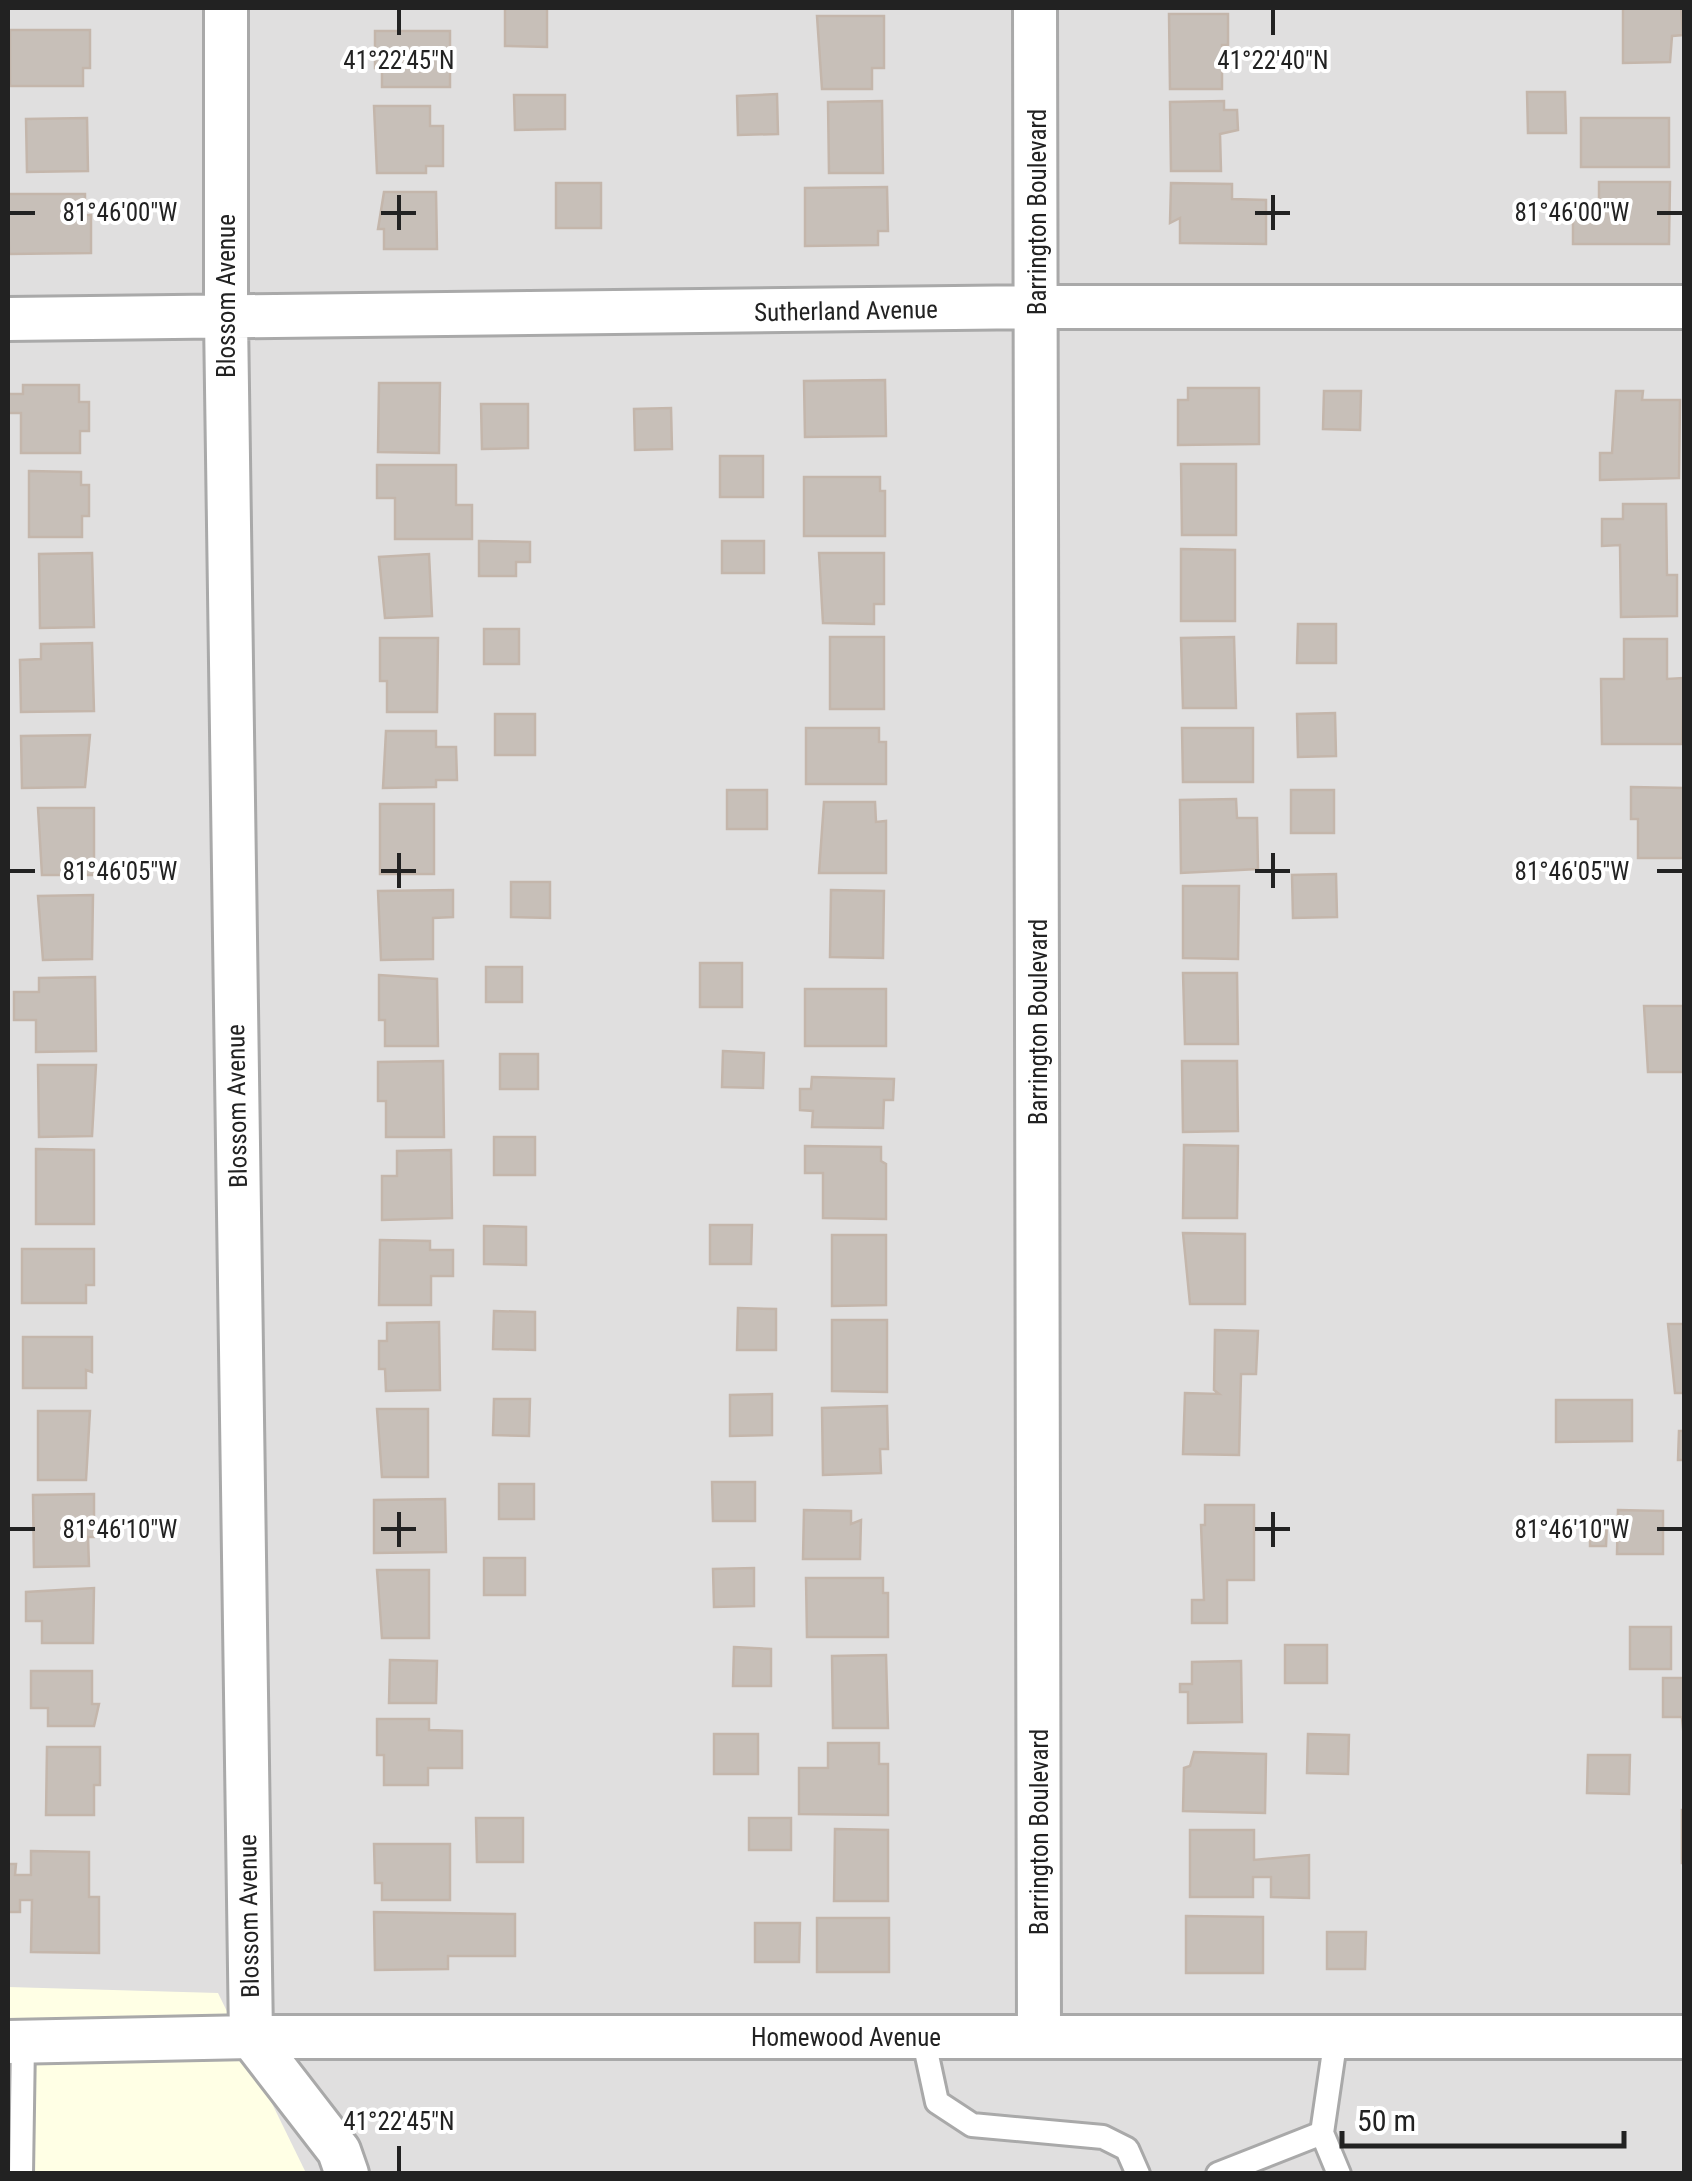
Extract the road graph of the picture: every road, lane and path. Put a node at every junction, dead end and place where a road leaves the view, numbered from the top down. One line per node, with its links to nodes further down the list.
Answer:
1 (226, 8): 6 (street, Blossom Avenue)
2 (1035, 8): 3 (street, Barrington Boulevard)
3 (1038, 307): 4 (street, Sutherland Avenue); 6 (street, Sutherland Avenue); 9 (street, Barrington Boulevard)
4 (1684, 307)
5 (8, 320): 6 (street, Sutherland Avenue)
6 (226, 320): 7 (street, Blossom Avenue)
7 (251, 2036): 8 (street, Homewood Avenue); 12 (street, Homewood Avenue); 15 (street)
8 (924, 2036): 9 (street, Homewood Avenue); 16 (lane)
9 (1039, 2036): 10 (street, Homewood Avenue)
10 (1336, 2036): 11 (street, Homewood Avenue); 13 (lane)
11 (1684, 2036)
12 (15, 2042): 14 (lane)
13 (1322, 2133): 17 (lane); 18 (lane)
14 (21, 2174)
15 (347, 2174)
16 (1138, 2174)
17 (1218, 2174)
18 (1339, 2174)

